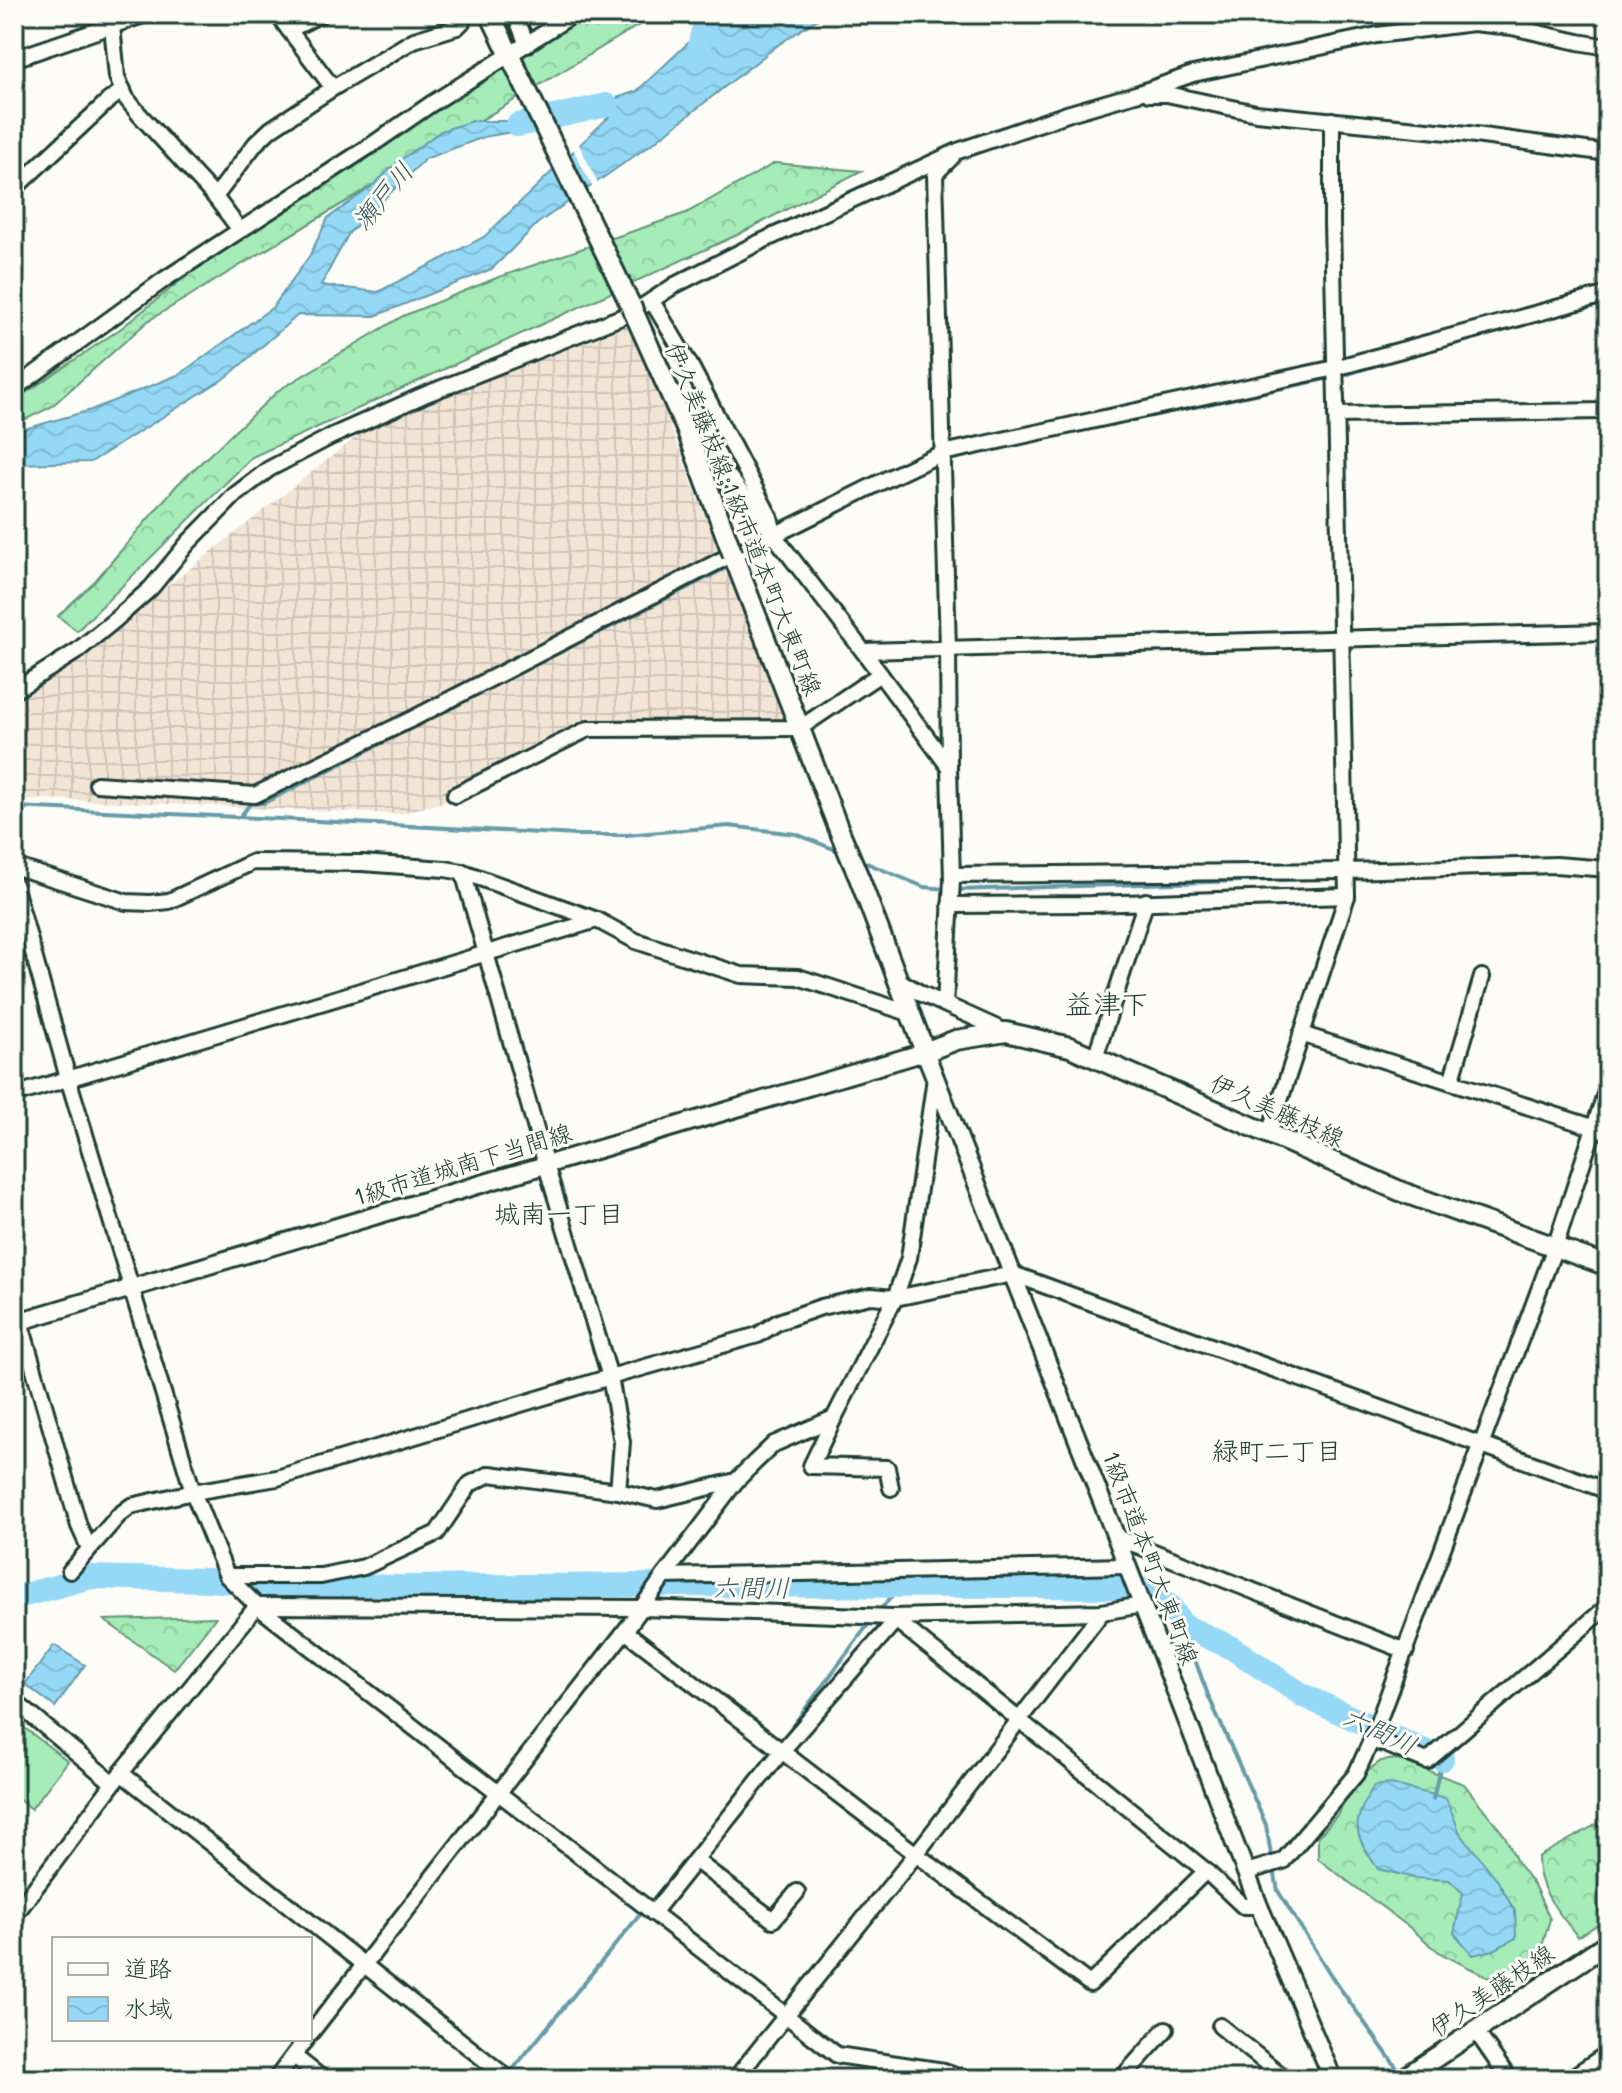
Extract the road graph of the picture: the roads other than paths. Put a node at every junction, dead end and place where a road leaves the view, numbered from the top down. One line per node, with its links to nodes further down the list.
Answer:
1 (146, 14): 8 (street)
2 (277, 14): 9 (street)
3 (321, 14): 9 (street)
4 (462, 14): 14 (street)
5 (490, 14): 12 (main road, 伊久美藤枝線;1級市道本町大東町線)
6 (515, 14): 10 (street)
7 (574, 14): 10 (street)
8 (112, 26): 13 (street); 15 (street)
9 (289, 30): 14 (street)
10 (527, 45): 12 (street)
11 (1608, 47): 16 (street)
12 (511, 57): 22 (street); 25 (main road, 伊久美藤枝線;1級市道本町大東町線)
13 (14, 59)
14 (333, 88): 21 (street)
15 (123, 90): 20 (street); 21 (street)
16 (1139, 93): 17 (street); 18 (street)
17 (1332, 120): 19 (street); 26 (street)
18 (958, 151): 24 (street); 30 (street)
19 (1608, 153)
20 (14, 189)
21 (215, 197): 22 (street)
22 (240, 230): 27 (street)
23 (1608, 294): 26 (street)
24 (652, 301): 25 (street); 32 (street)
25 (634, 312): 31 (main road, 伊久美藤枝線;1級市道本町大東町線, bridge); 39 (street)
26 (1335, 368): 29 (street); 30 (street)
27 (14, 389)
28 (1608, 411): 29 (street)
29 (1336, 415): 35 (street)
30 (943, 453): 32 (street); 36 (street)
31 (702, 473): 32 (street); 33 (main road, 伊久美藤枝線;1級市道本町大東町線, bridge)
32 (775, 536): 33 (street); 37 (street)
33 (733, 554): 40 (main road, 伊久美藤枝線;1級市道本町大東町線); 42 (street)
34 (1608, 632): 35 (street)
35 (1341, 638): 36 (street); 46 (street)
36 (948, 649): 37 (street); 41 (street)
37 (863, 651): 38 (street)
38 (880, 674): 40 (street); 41 (street)
39 (14, 691)
40 (800, 728): 43 (street); 56 (main road, 伊久美藤枝線;1級市道本町大東町線)
41 (949, 767): 48 (street)
42 (97, 784)
43 (455, 795)
44 (14, 866): 47 (street)
45 (1608, 869): 46 (street)
46 (1347, 871): 48 (street); 50 (street)
47 (463, 872): 53 (street); 54 (street)
48 (952, 877): 52 (street)
49 (14, 884): 63 (street)
50 (1347, 896): 51 (street); 60 (street)
51 (1146, 901): 52 (street); 62 (street)
52 (950, 905): 57 (street)
53 (597, 920): 54 (street); 58 (street)
54 (485, 952): 63 (street); 70 (street)
55 (1482, 977): 65 (street)
56 (898, 980): 57 (street); 58 (main road, 伊久美藤枝線;1級市道本町大東町線)
57 (945, 1004): 59 (street)
58 (909, 1013): 61 (main road, 伊久美藤枝線;1級市道本町大東町線)
59 (1006, 1032): 61 (main road, 伊久美藤枝線); 62 (main road, 伊久美藤枝線)
60 (1301, 1034): 65 (street); 69 (street)
61 (925, 1052): 64 (street, 1級市道本町大東町線); 70 (street, 1級市道城南下当間線)
62 (1095, 1058): 69 (main road, 伊久美藤枝線)
63 (68, 1078): 67 (street); 74 (street)
64 (935, 1078): 73 (street, 1級市道本町大東町線); 75 (street)
65 (1451, 1082): 68 (street)
66 (1608, 1085): 68 (street)
67 (14, 1095)
68 (1601, 1130): 71 (street)
69 (1269, 1134): 71 (main road, 伊久美藤枝線)
70 (546, 1165): 74 (street, 1級市道城南下当間線); 77 (street)
71 (1555, 1247): 72 (main road, 伊久美藤枝線); 79 (street)
72 (1608, 1266)
73 (1013, 1274): 75 (street); 79 (street); 85 (street, 1級市道本町大東町線)
74 (132, 1288): 76 (street, 1級市道城南下当間線); 84 (street)
75 (895, 1298): 77 (street); 78 (street)
76 (17, 1322): 86 (street)
77 (610, 1377): 82 (street); 84 (street)
78 (834, 1418): 80 (street); 81 (street)
79 (1482, 1445): 83 (street); 98 (street)
80 (736, 1481): 82 (street); 90 (street)
81 (891, 1488)
82 (618, 1491): 89 (street)
83 (1608, 1491)
84 (193, 1492): 86 (street); 89 (street)
85 (1116, 1537): 87 (street, 1級市道本町大東町線); 98 (street)
86 (89, 1548): 88 (street)
87 (1127, 1566): 90 (street); 91 (street, 1級市道本町大東町線)
88 (70, 1571)
89 (227, 1576): 92 (street)
90 (664, 1576): 94 (street)
91 (1142, 1605): 95 (street); 108 (street, 1級市道本町大東町線)
92 (257, 1606): 94 (street); 103 (street); 104 (street)
93 (1608, 1606): 101 (street)
94 (642, 1608): 96 (street); 97 (street)
95 (1102, 1612): 96 (street); 100 (street)
96 (894, 1619): 100 (street); 102 (street)
97 (625, 1631): 102 (street); 104 (street)
98 (1406, 1651): 101 (street)
99 (14, 1701): 103 (street)
100 (1019, 1719): 105 (street); 107 (street)
101 (1371, 1741): 108 (street)
102 (782, 1751): 105 (street); 106 (street)
103 (117, 1778): 112 (street); 114 (street)
104 (498, 1793): 111 (street); 114 (street)
105 (916, 1854): 107 (street); 115 (street)
106 (695, 1860): 109 (street); 111 (street)
107 (1206, 1871): 110 (street)
108 (1246, 1872): 110 (street, 1級市道本町大東町線)
109 (797, 1892)
110 (1259, 1906): 131 (street, 1級市道本町大東町線)
111 (653, 1913): 115 (street)
112 (14, 1916)
113 (1608, 1943): 118 (main road, 伊久美藤枝線)
114 (363, 1965): 119 (street); 126 (street)
115 (785, 2015): 127 (street); 128 (street)
116 (1220, 2026): 130 (street)
117 (1166, 2029): 129 (street)
118 (1476, 2031): 123 (main road, 伊久美藤枝線); 132 (street)
119 (312, 2032)
120 (305, 2041): 122 (street)
121 (1608, 2053): 133 (street)
122 (294, 2056): 124 (street); 125 (street)
123 (1409, 2077)
124 (276, 2079)
125 (323, 2079)
126 (509, 2079)
127 (735, 2079)
128 (966, 2079)
129 (1121, 2079)
130 (1286, 2079)
131 (1333, 2079)
132 (1509, 2079)
133 (1569, 2079)

